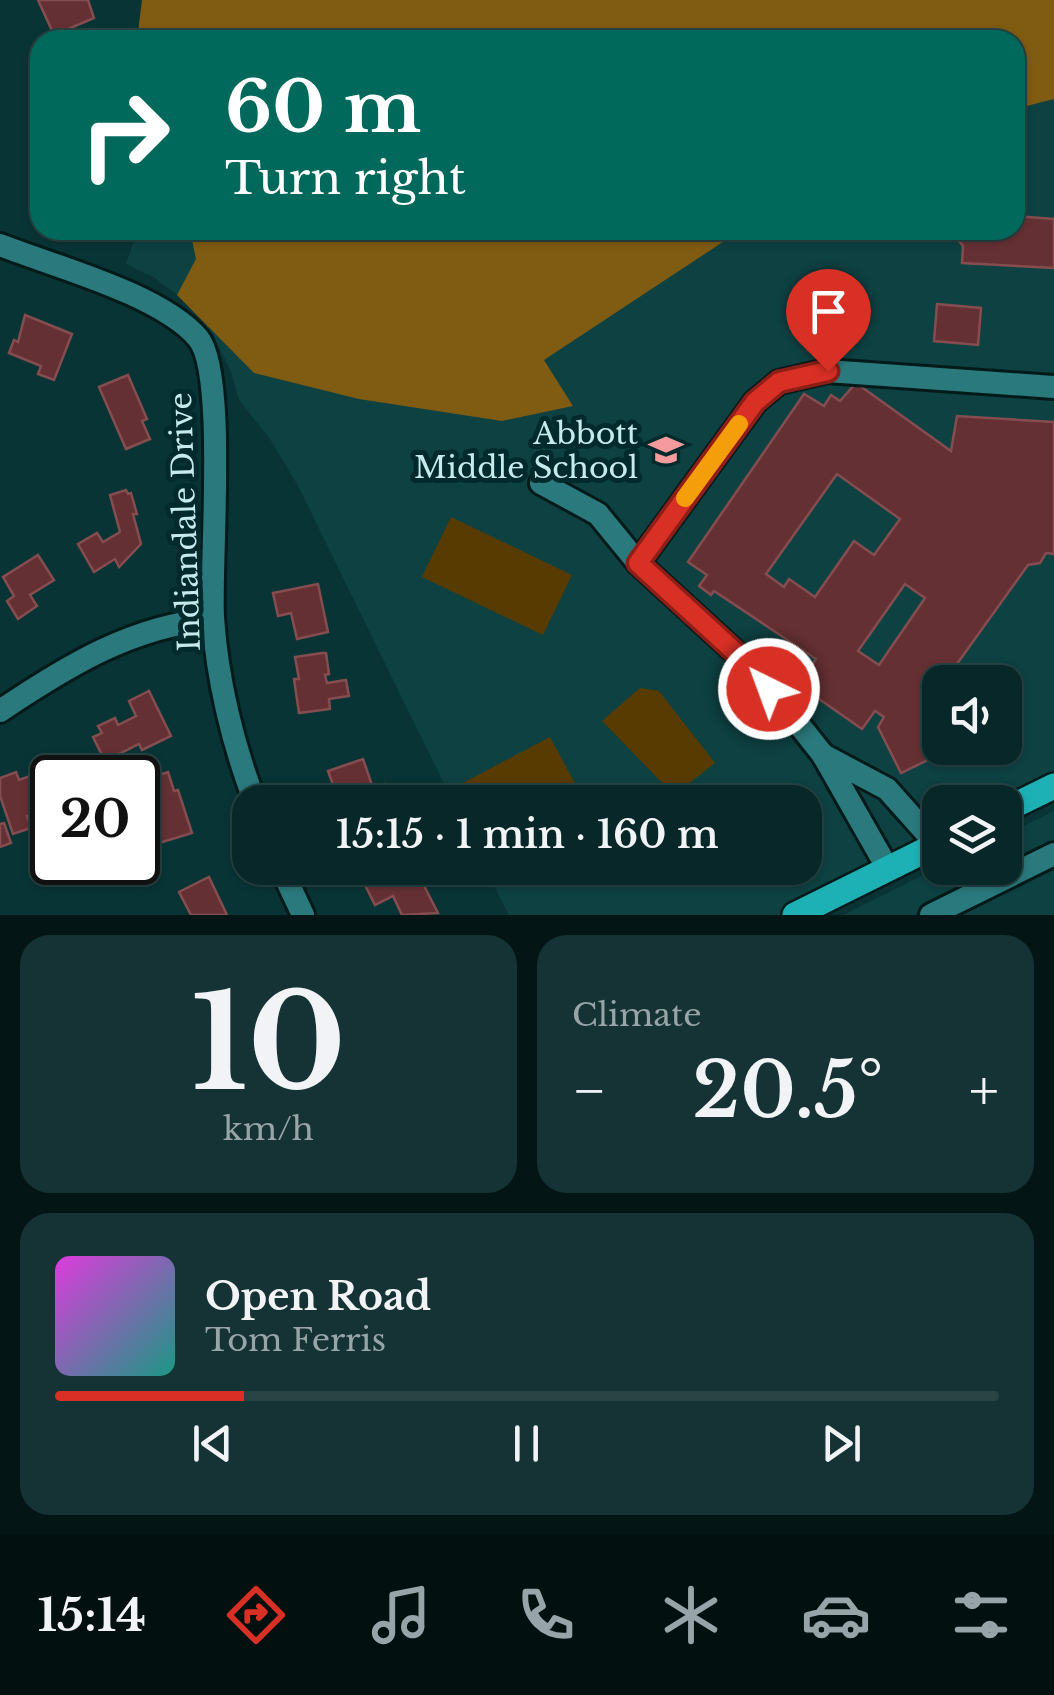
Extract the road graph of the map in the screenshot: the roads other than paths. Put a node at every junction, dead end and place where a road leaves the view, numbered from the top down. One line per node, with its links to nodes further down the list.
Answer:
1 (0, 245): 5 (street, Indiandale Drive)
2 (1054, 387): 4 (street)
3 (541, 484): 4 (street)
4 (638, 563): 7 (street)
5 (213, 618): 6 (street); 8 (street, Indiandale Drive)
6 (0, 712)
7 (824, 755): 11 (street); 14 (street)
8 (250, 785)
9 (1054, 786): 10 (main road)
10 (1022, 802)
11 (922, 827)
12 (922, 852): 14 (main road)
13 (1054, 854): 18 (street)
14 (888, 869): 17 (main road)
15 (290, 885): 16 (street)
16 (303, 915)
17 (795, 915)
18 (932, 915)

